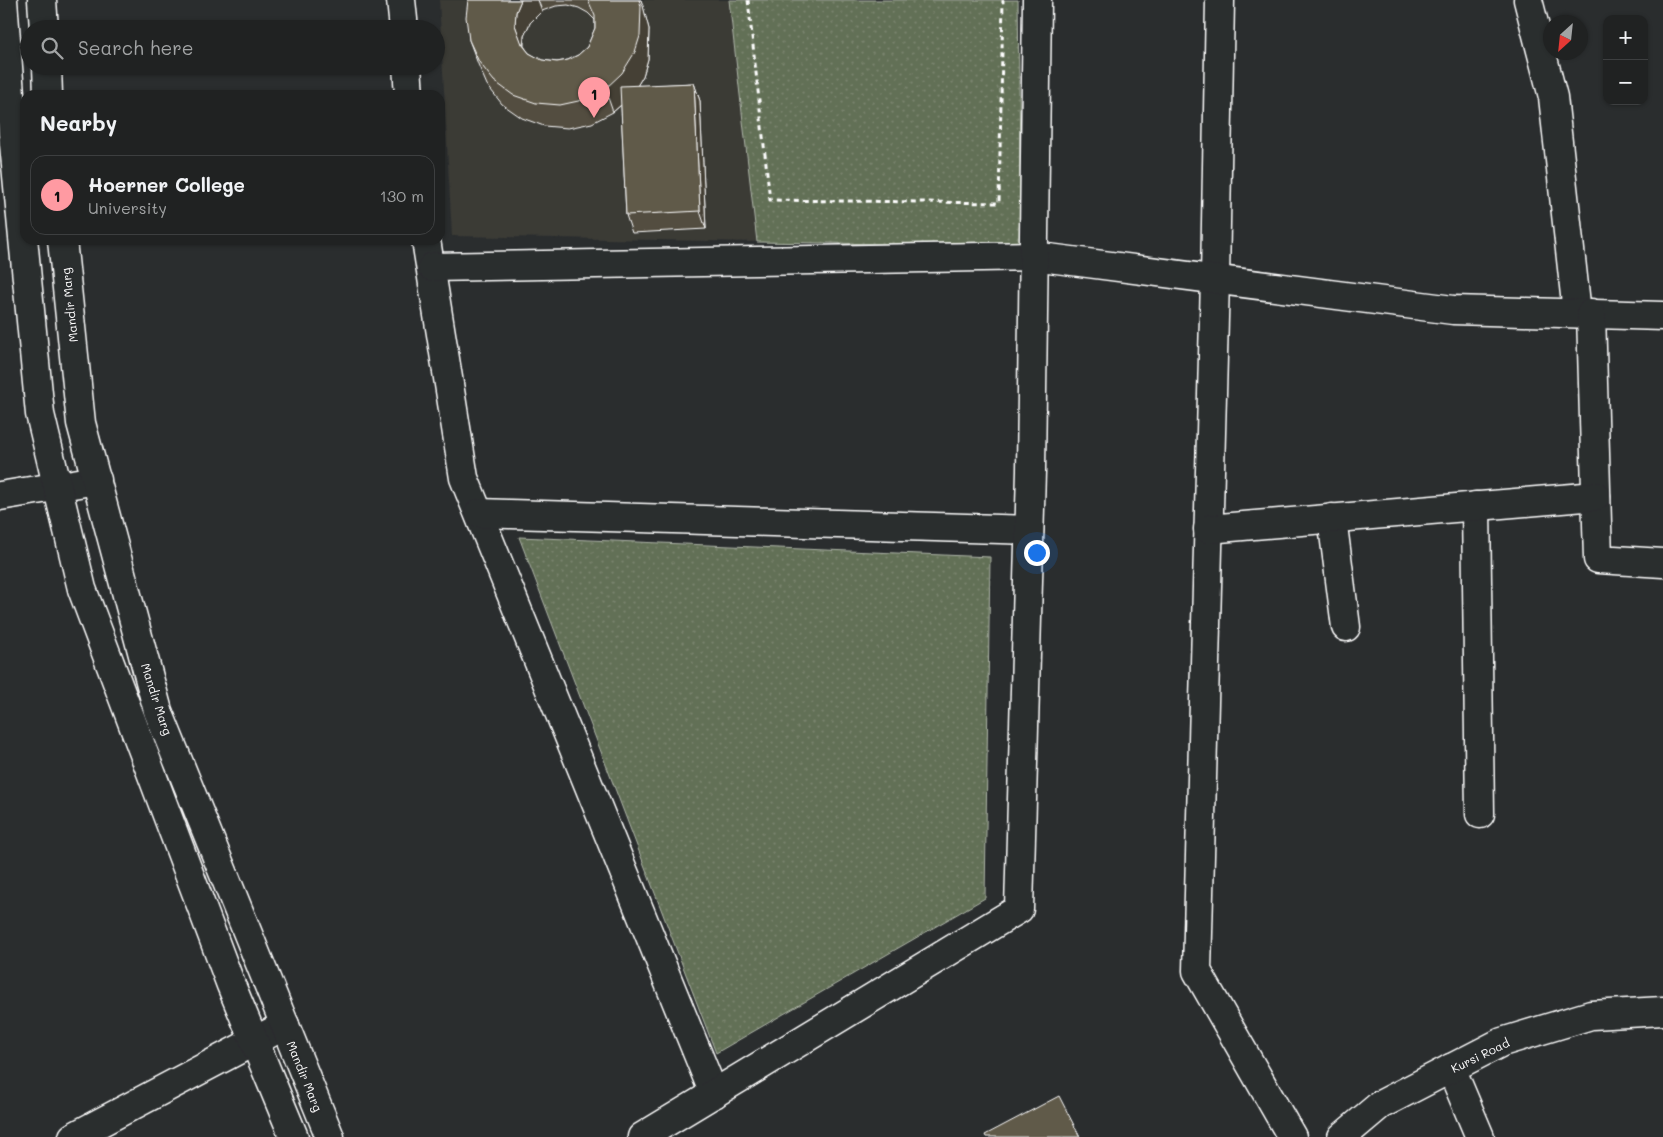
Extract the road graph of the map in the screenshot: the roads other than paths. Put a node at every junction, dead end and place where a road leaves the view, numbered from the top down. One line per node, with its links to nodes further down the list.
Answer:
1 (3, 0): 13 (street)
2 (42, 0): 7 (street)
3 (401, 0): 8 (street)
4 (1037, 0): 17 (street)
5 (1220, 0): 19 (street)
6 (1528, 0): 20 (street)
7 (43, 20)
8 (403, 20)
9 (47, 75): 11 (street)
10 (408, 75): 12 (street)
11 (48, 90)
12 (409, 90)
13 (20, 207)
14 (24, 245): 23 (street)
15 (63, 245): 22 (street, Mandir Marg)
16 (427, 245): 18 (street)
17 (1033, 256): 18 (street); 19 (street); 30 (street)
18 (432, 267): 27 (street)
19 (1215, 279): 20 (street); 29 (street)
20 (1584, 313): 21 (street); 25 (street)
21 (1663, 316)
22 (97, 480): 23 (street); 35 (street, Mandir Marg)
23 (57, 486): 24 (street); 36 (street)
24 (0, 496)
25 (1596, 496): 26 (street); 31 (street)
26 (1476, 506): 28 (street); 33 (street)
27 (479, 513): 30 (street); 38 (street)
28 (1332, 518): 29 (street); 32 (street)
29 (1208, 529): 43 (street)
30 (1029, 530): 38 (street)
31 (1663, 563)
32 (1346, 627)
33 (1480, 814)
34 (1663, 1010): 37 (street, Kursi Road)
35 (285, 1025): 36 (street); 41 (street, Mandir Marg)
36 (254, 1041): 39 (street); 40 (street)
37 (1451, 1068): 44 (street, Kursi Road); 45 (street)
38 (714, 1094): 42 (street)
39 (73, 1137)
40 (294, 1137)
41 (330, 1137)
42 (642, 1137)
43 (1292, 1137)
44 (1342, 1137)
45 (1480, 1137)

